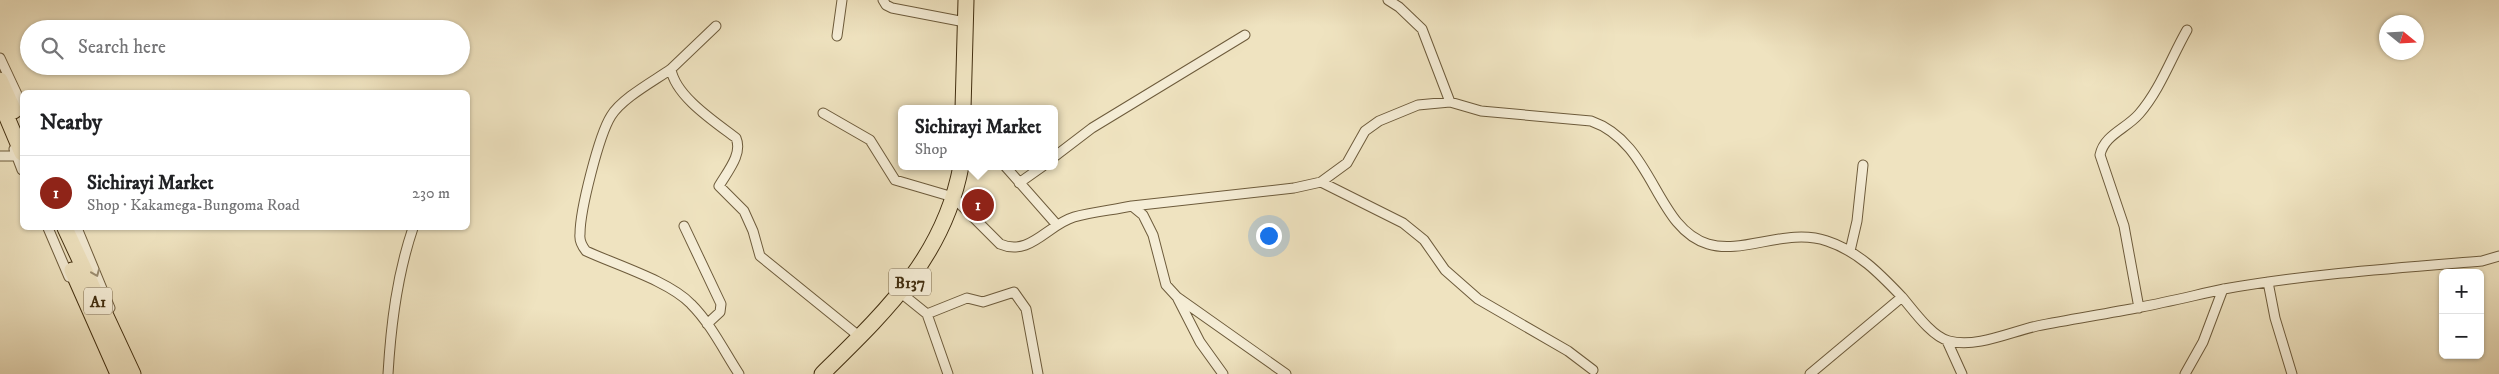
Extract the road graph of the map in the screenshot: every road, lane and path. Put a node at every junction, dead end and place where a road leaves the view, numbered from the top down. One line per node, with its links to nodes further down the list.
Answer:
1 (842, 0): 9 (street)
2 (883, 0): 5 (street)
3 (966, 0): 5 (main road)
4 (1388, 0): 15 (street)
5 (966, 22): 16 (main road)
6 (716, 26): 11 (street)
7 (2187, 30): 45 (street)
8 (1245, 35): 21 (street)
9 (837, 36)
10 (0, 58): 14 (street)
11 (671, 69): 47 (street); 48 (street)
12 (0, 80): 19 (main road)
13 (0, 101): 20 (main road)
14 (20, 101)
15 (1450, 102): 27 (street); 38 (street)
16 (963, 105)
17 (823, 113): 29 (street)
18 (0, 118): 20 (street)
19 (20, 124)
20 (19, 154): 22 (street)
21 (1058, 154)
22 (0, 156)
23 (1863, 165): 38 (street)
24 (959, 170): 29 (main road, B137)
25 (1008, 170): 28 (street)
26 (1037, 170): 28 (street)
27 (1321, 182): 30 (street); 50 (street)
28 (1019, 183): 31 (street)
29 (953, 197): 31 (street); 42 (main road, B137)
30 (1132, 206): 31 (street); 43 (street)
31 (1057, 225)
32 (684, 226): 47 (street)
33 (49, 230): 51 (street)
34 (55, 230): 52 (main road, A1)
35 (66, 230): 53 (main road, A1)
36 (78, 230): 53 (street, one-way to 53)
37 (412, 230): 54 (street)
38 (1850, 251): 44 (street)
39 (2499, 256): 40 (street)
40 (2268, 282): 41 (street); 64 (street)
41 (2223, 290): 45 (street); 63 (street)
42 (900, 293): 46 (street); 48 (main road, B137)
43 (1177, 297): 59 (street); 60 (street)
44 (1902, 297): 49 (street); 61 (street)
45 (2139, 308): 49 (street)
46 (927, 314): 57 (street); 58 (street)
47 (707, 324): 55 (street)
48 (860, 337): 56 (main road, B137)
49 (1947, 341): 62 (street)
50 (1593, 370)
51 (111, 374)
52 (118, 374)
53 (133, 374)
54 (388, 374)
55 (739, 374)
56 (822, 374)
57 (948, 374)
58 (1038, 374)
59 (1223, 374)
60 (1286, 374)
61 (1810, 374)
62 (1962, 374)
63 (2185, 374)
64 (2292, 374)

